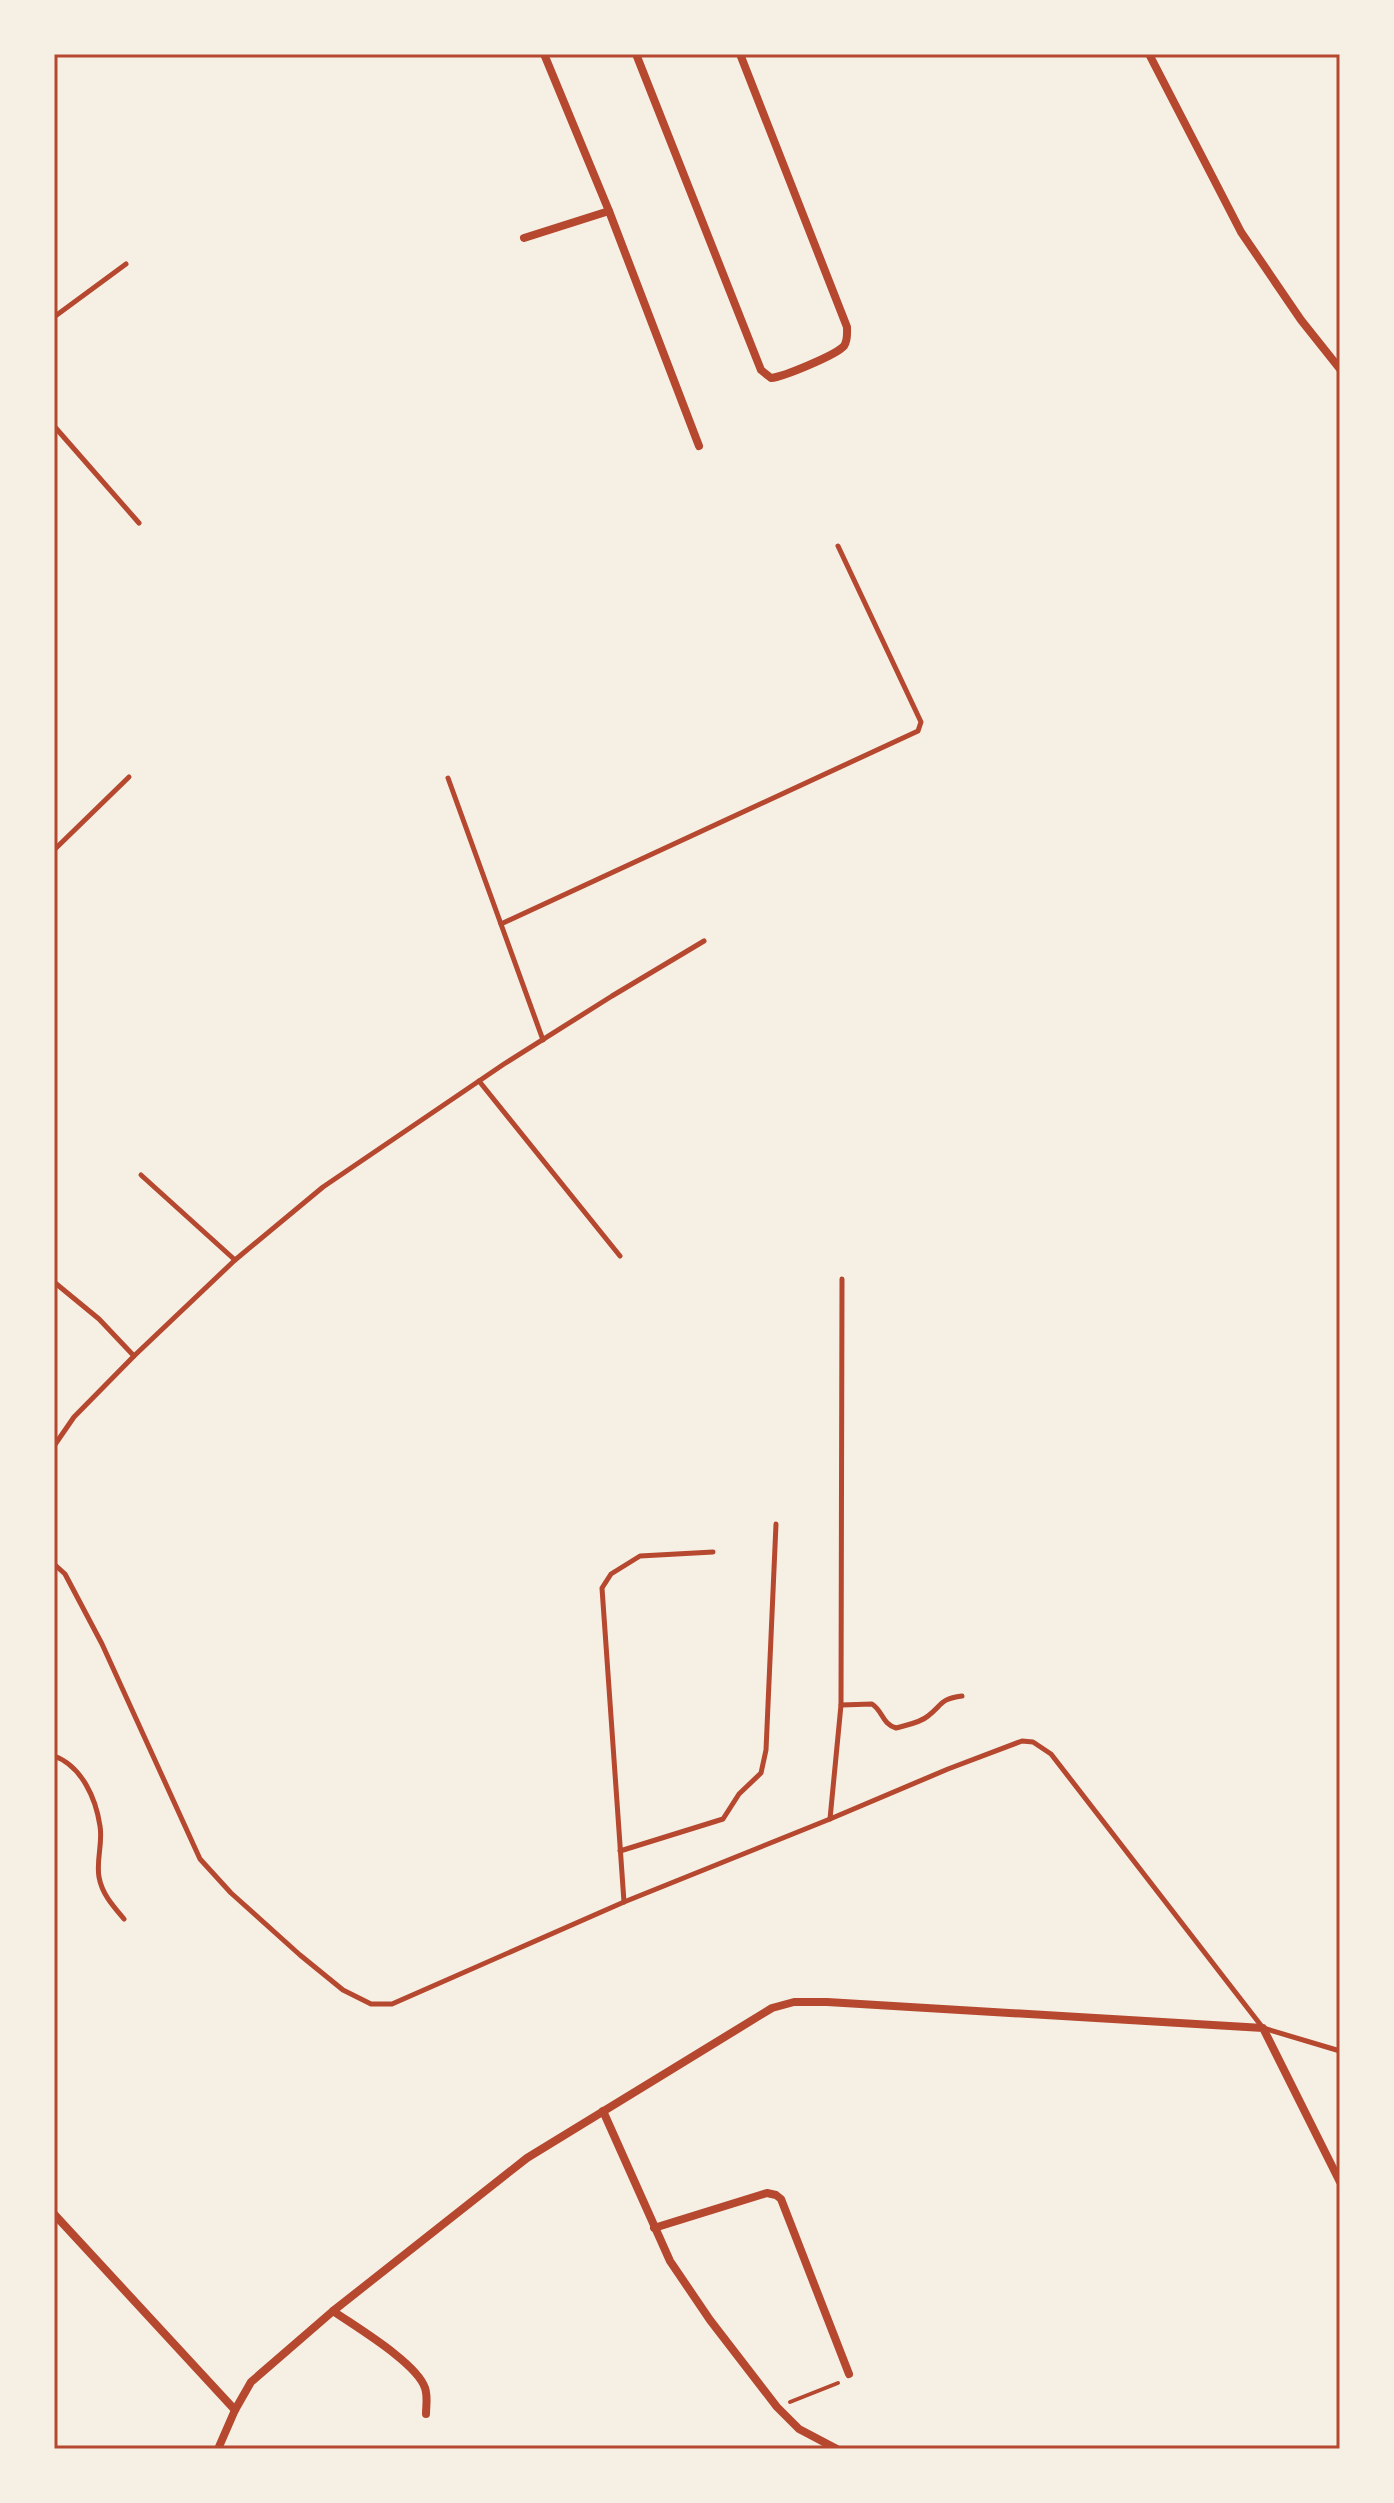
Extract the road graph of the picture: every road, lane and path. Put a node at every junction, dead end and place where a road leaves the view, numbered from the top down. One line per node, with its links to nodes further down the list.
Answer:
1 (544, 54): 5 (street)
2 (636, 54): 3 (street)
3 (740, 54)
4 (1149, 54): 9 (street)
5 (609, 211): 6 (street); 11 (street)
6 (524, 238)
7 (126, 264): 8 (lane)
8 (54, 317)
9 (1340, 369)
10 (54, 426): 12 (lane)
11 (699, 446)
12 (139, 523)
13 (838, 546): 17 (lane)
14 (129, 777): 16 (lane)
15 (448, 778): 17 (lane)
16 (54, 850)
17 (501, 924): 19 (lane)
18 (704, 941): 19 (lane)
19 (543, 1040): 20 (lane)
20 (479, 1081): 22 (lane); 23 (lane)
21 (141, 1175): 23 (lane)
22 (620, 1256)
23 (235, 1260): 26 (lane)
24 (842, 1279): 32 (lane)
25 (54, 1282): 26 (lane)
26 (134, 1356): 27 (lane)
27 (54, 1446)
28 (776, 1524): 35 (lane)
29 (713, 1552): 35 (lane)
30 (54, 1564): 36 (lane)
31 (962, 1696): 32 (lane)
32 (841, 1705): 34 (lane)
33 (54, 1756): 37 (lane)
34 (830, 1819): 36 (lane); 38 (lane)
35 (620, 1851): 36 (lane)
36 (624, 1902)
37 (124, 1919)
38 (1263, 2028): 39 (lane); 40 (street); 41 (street)
39 (1340, 2051)
40 (603, 2111): 43 (street); 44 (street)
41 (1340, 2182)
42 (54, 2214): 47 (street)
43 (654, 2228): 45 (street); 46 (street)
44 (333, 2311): 47 (street); 48 (street)
45 (849, 2374): 46 (path)
46 (777, 2407): 50 (street)
47 (235, 2410): 49 (street)
48 (426, 2414)
49 (218, 2449)
50 (837, 2449)

